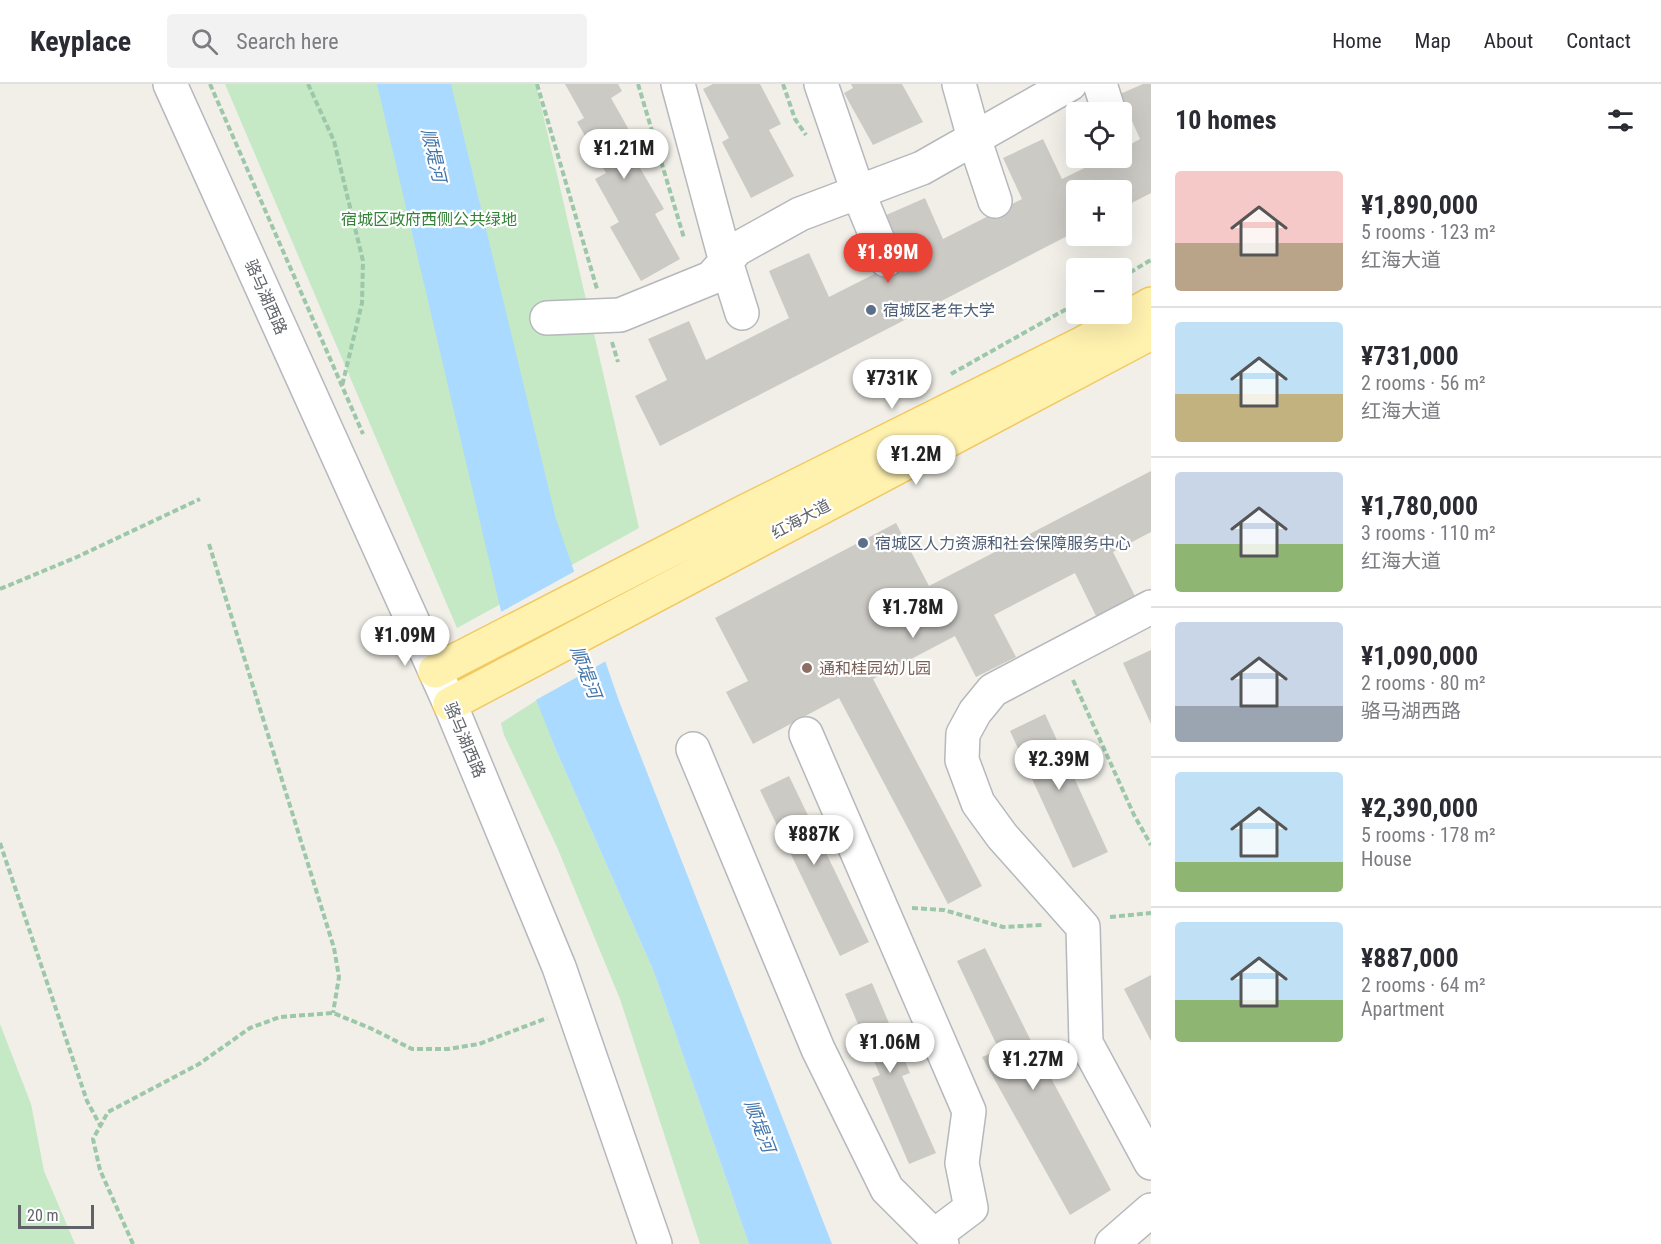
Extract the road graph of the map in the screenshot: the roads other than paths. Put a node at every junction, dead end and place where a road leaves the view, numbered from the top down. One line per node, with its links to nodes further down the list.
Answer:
1 (170, 84): 18 (street, 骆马湖西路)
2 (678, 84): 12 (street)
3 (821, 84): 9 (street)
4 (959, 84): 8 (street)
5 (1070, 84): 8 (street)
6 (1100, 84): 7 (street)
7 (1105, 102)
8 (974, 138): 9 (street); 10 (street)
9 (858, 192): 11 (street); 12 (street)
10 (995, 201)
11 (886, 260)
12 (726, 262): 14 (street); 15 (street)
13 (1151, 304): 18 (main road, 红海大道)
14 (742, 313)
15 (547, 318)
16 (1151, 333): 19 (main road, 红海大道)
17 (1151, 607): 22 (street)
18 (435, 671): 19 (street, 骆马湖西路)
19 (450, 704): 25 (street, 骆马湖西路)
20 (806, 734): 24 (street)
21 (693, 749): 24 (street)
22 (1151, 1163)
23 (1151, 1210): 26 (street)
24 (938, 1240)
25 (655, 1244)
26 (1112, 1244)

